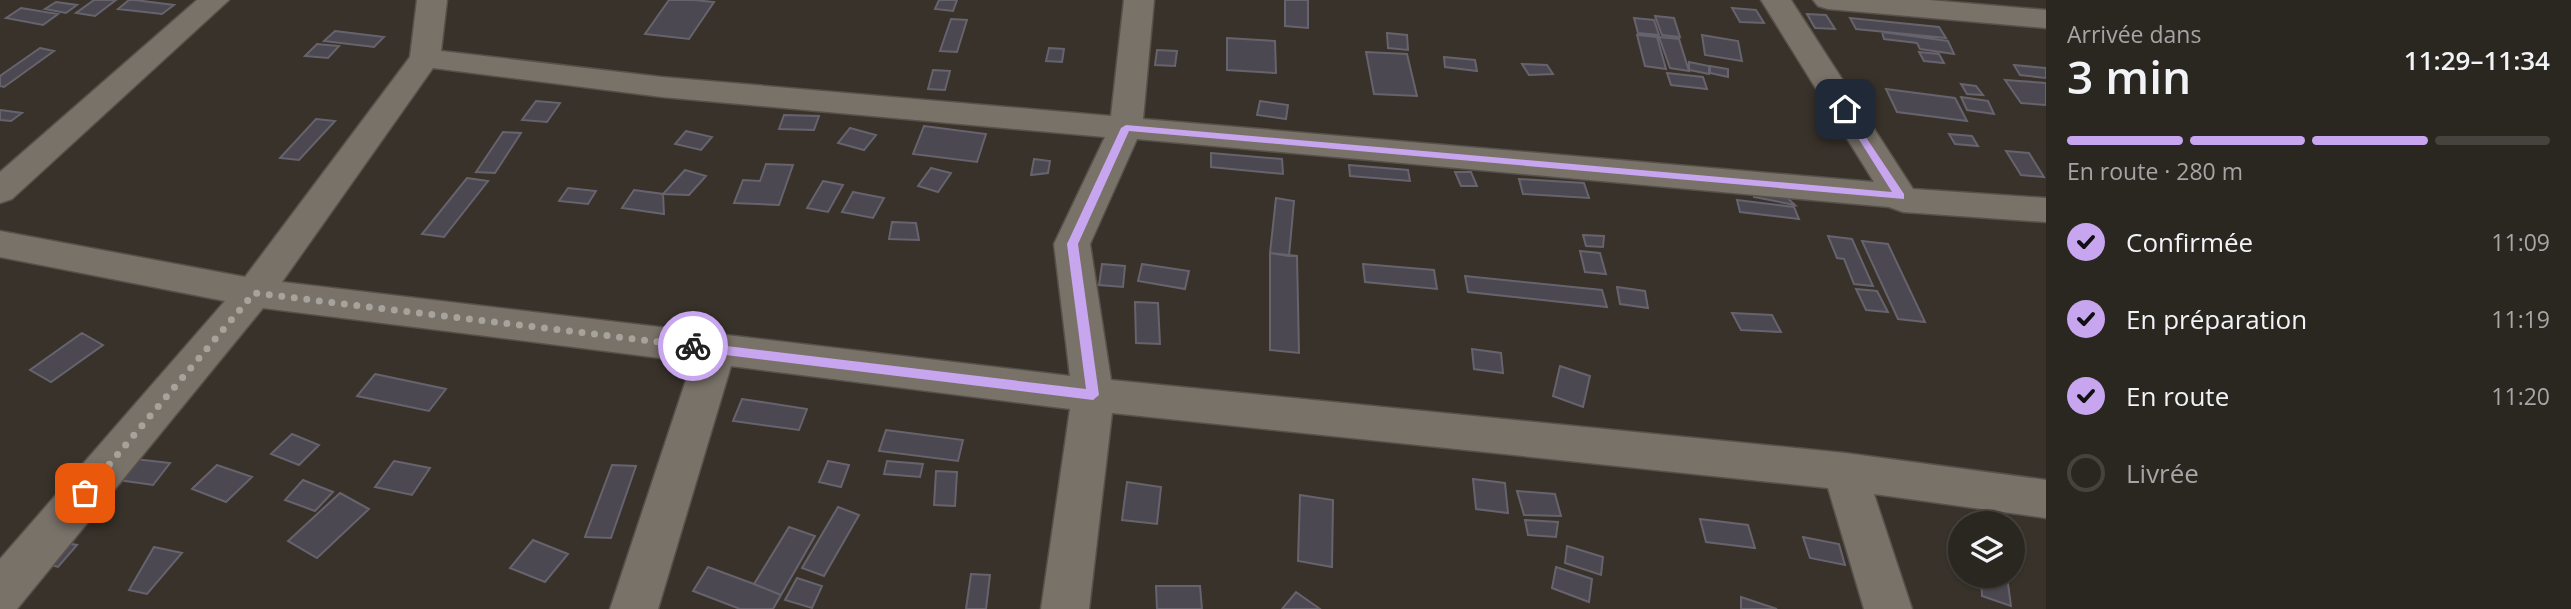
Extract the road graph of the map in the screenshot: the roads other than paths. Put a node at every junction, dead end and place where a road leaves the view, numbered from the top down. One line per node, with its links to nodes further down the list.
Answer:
1 (214, 0): 9 (street)
2 (432, 0): 7 (street)
3 (1139, 0): 8 (street)
4 (1776, 0): 10 (street)
5 (1828, 0): 6 (street)
6 (2046, 19)
7 (425, 58): 8 (street); 13 (street)
8 (1126, 128): 10 (street); 15 (street)
9 (0, 191)
10 (1900, 196): 11 (street)
11 (2046, 210)
12 (0, 244): 13 (street)
13 (254, 293): 14 (street); 18 (street)
14 (716, 349): 15 (street); 19 (street)
15 (1093, 395): 16 (street); 20 (street)
16 (1846, 471): 17 (street); 21 (street)
17 (2046, 499)
18 (0, 594)
19 (634, 609)
20 (1065, 609)
21 (1888, 609)

